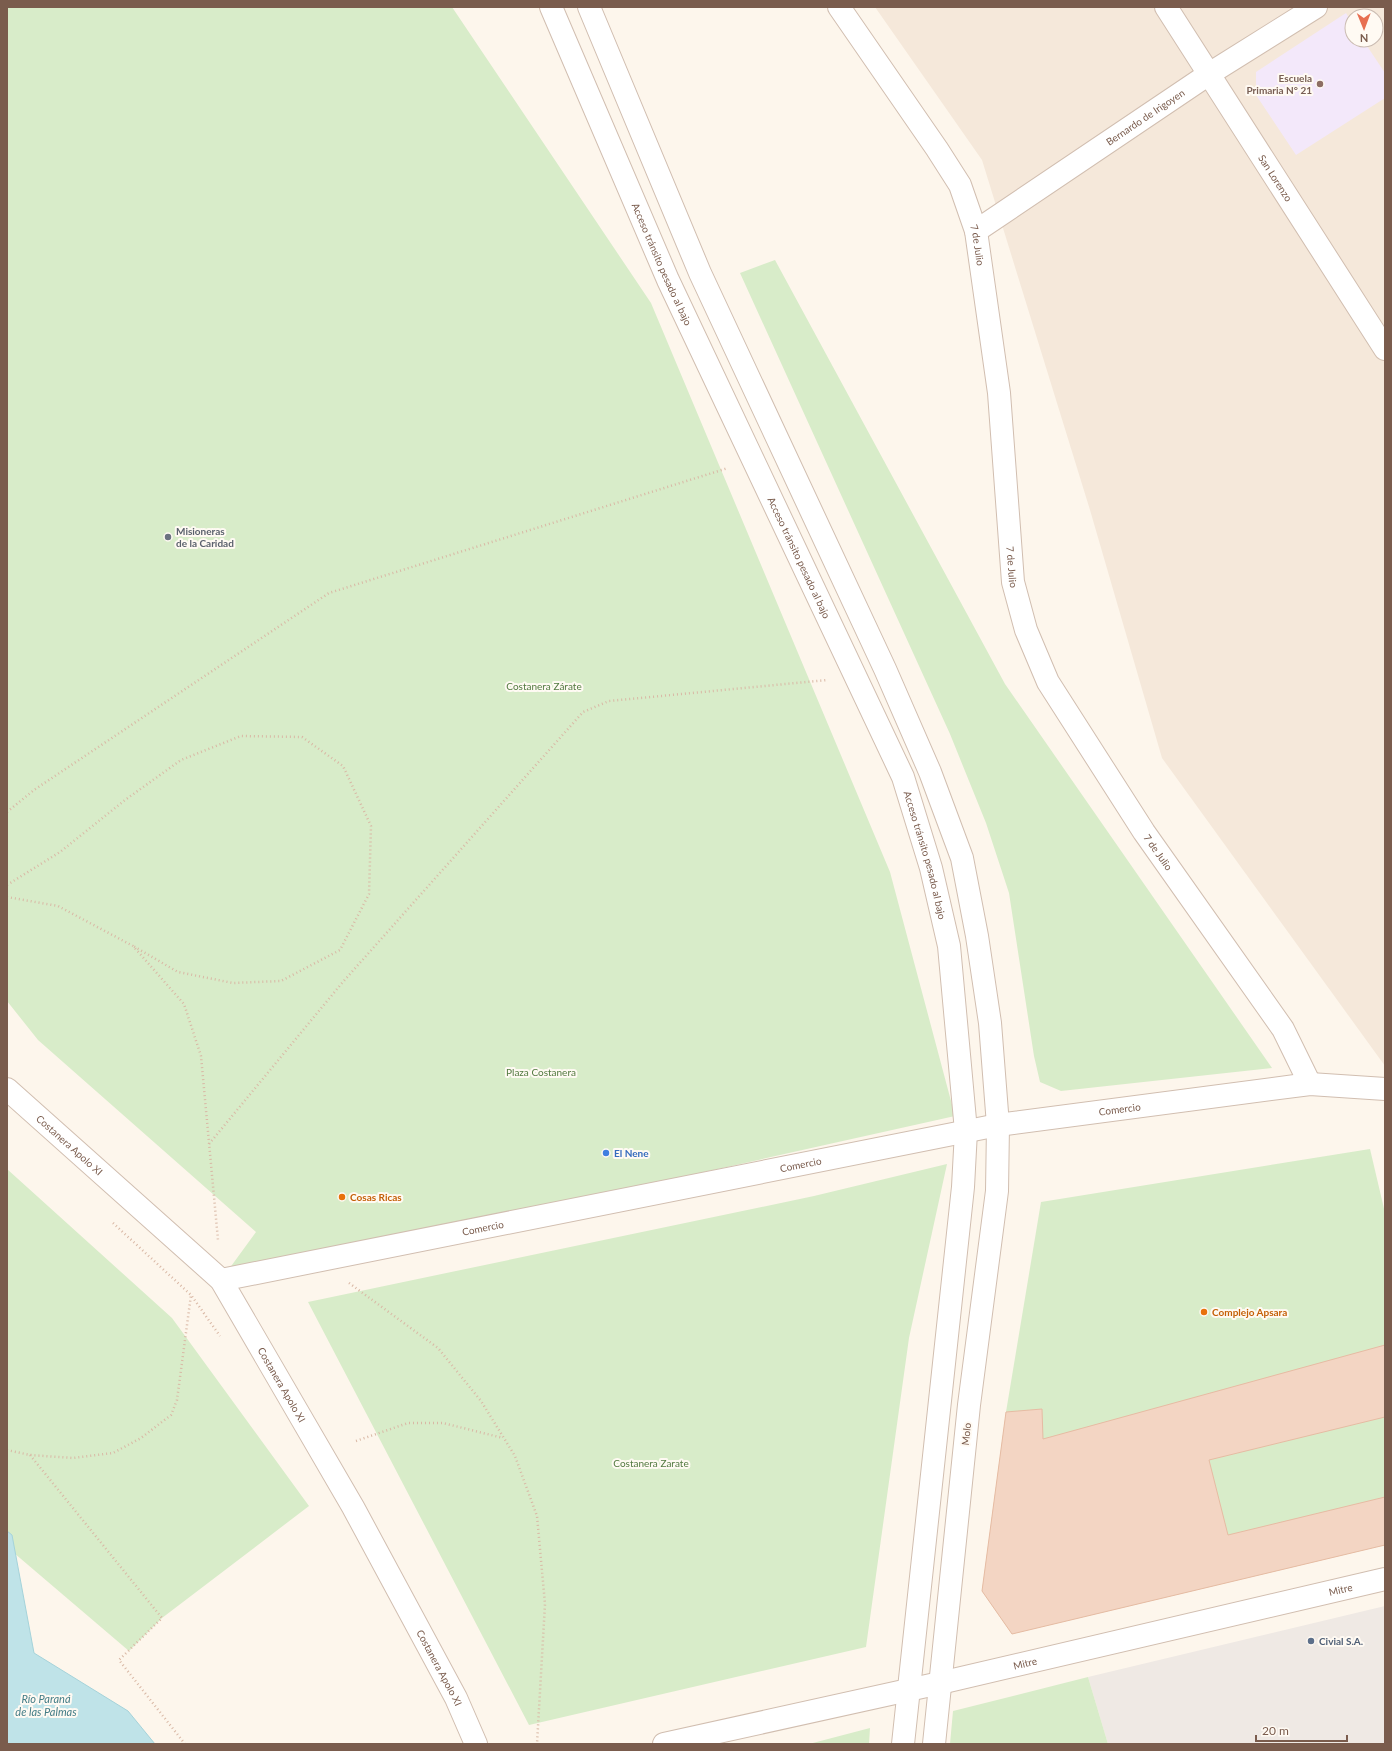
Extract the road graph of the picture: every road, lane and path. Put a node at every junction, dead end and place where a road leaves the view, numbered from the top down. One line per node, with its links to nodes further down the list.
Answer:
1 (551, 7): 9 (street, Acceso tránsito pesado al bajo)
2 (589, 7): 18 (street)
3 (839, 7): 7 (street, 7 de Julio)
4 (1166, 7): 6 (street, San Lorenzo)
5 (1316, 7): 6 (street, Bernardo de Irigoyen)
6 (1209, 74): 7 (street, Bernardo de Irigoyen); 8 (street, San Lorenzo)
7 (976, 231): 15 (street, 7 de Julio)
8 (1385, 349)
9 (752, 461): 10 (street, Acceso tránsito pesado al bajo); 11 (path)
10 (855, 677): 19 (street, Acceso tránsito pesado al bajo); 20 (path)
11 (7, 812)
12 (7, 884): 14 (path)
13 (7, 897): 14 (path)
14 (133, 946): 20 (path)
15 (1310, 1084): 17 (street, Comercio); 18 (street, Comercio)
16 (7, 1088): 23 (street, Costanera Apolo XI)
17 (1385, 1089)
18 (998, 1125): 19 (street, Comercio); 32 (street, Molo)
19 (966, 1131): 22 (street, Comercio); 33 (street)
20 (209, 1144): 24 (path)
21 (110, 1220): 25 (path)
22 (319, 1260): 24 (street, Comercio); 27 (path)
23 (205, 1265): 24 (street, Costanera Apolo XI); 25 (path)
24 (221, 1280): 35 (street, Costanera Apolo XI)
25 (191, 1295): 26 (path); 30 (path)
26 (222, 1339)
27 (504, 1438): 28 (path); 36 (path)
28 (356, 1441)
29 (7, 1450): 30 (path)
30 (30, 1455): 34 (path)
31 (1385, 1579): 32 (street, Mitre)
32 (940, 1683): 33 (street, Mitre); 39 (street, Molo)
33 (909, 1689): 37 (street, Mitre); 38 (street)
34 (185, 1744)
35 (476, 1744)
36 (537, 1744)
37 (664, 1744)
38 (904, 1744)
39 (934, 1744)

